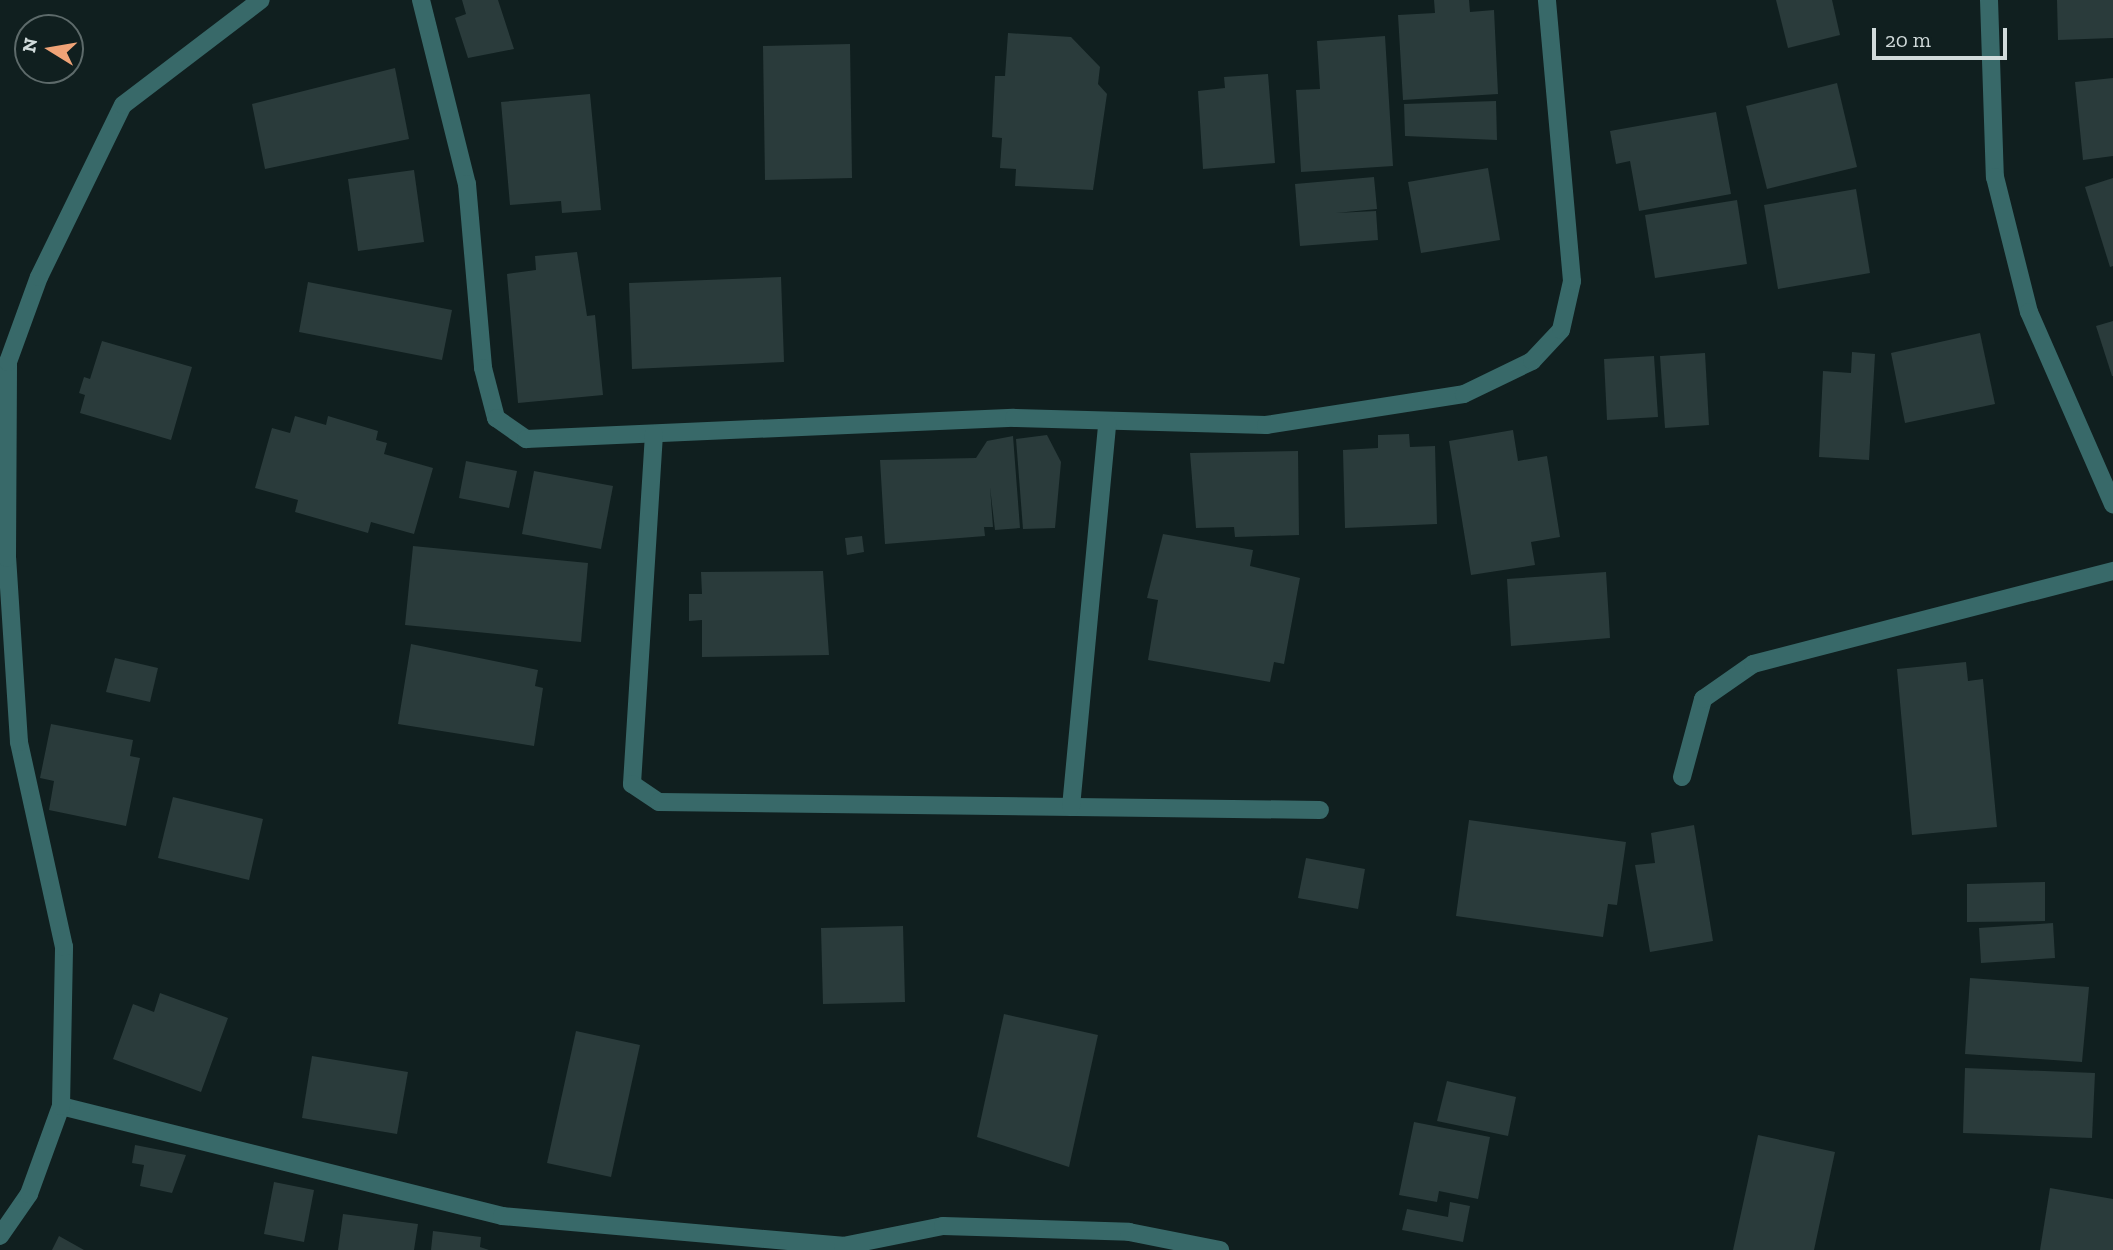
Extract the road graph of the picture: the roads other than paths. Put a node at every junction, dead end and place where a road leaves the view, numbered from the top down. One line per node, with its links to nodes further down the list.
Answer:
1 (261, 0): 12 (street)
2 (421, 0): 6 (street)
3 (1547, 0): 5 (street)
4 (1989, 0): 7 (street)
5 (1107, 424): 6 (street); 10 (street)
6 (654, 434): 10 (street)
7 (2113, 505)
8 (2113, 571): 9 (street)
9 (1682, 777)
10 (1070, 807): 11 (street)
11 (1320, 810)
12 (61, 1107): 13 (street); 14 (street)
13 (0, 1236)
14 (1220, 1250)

